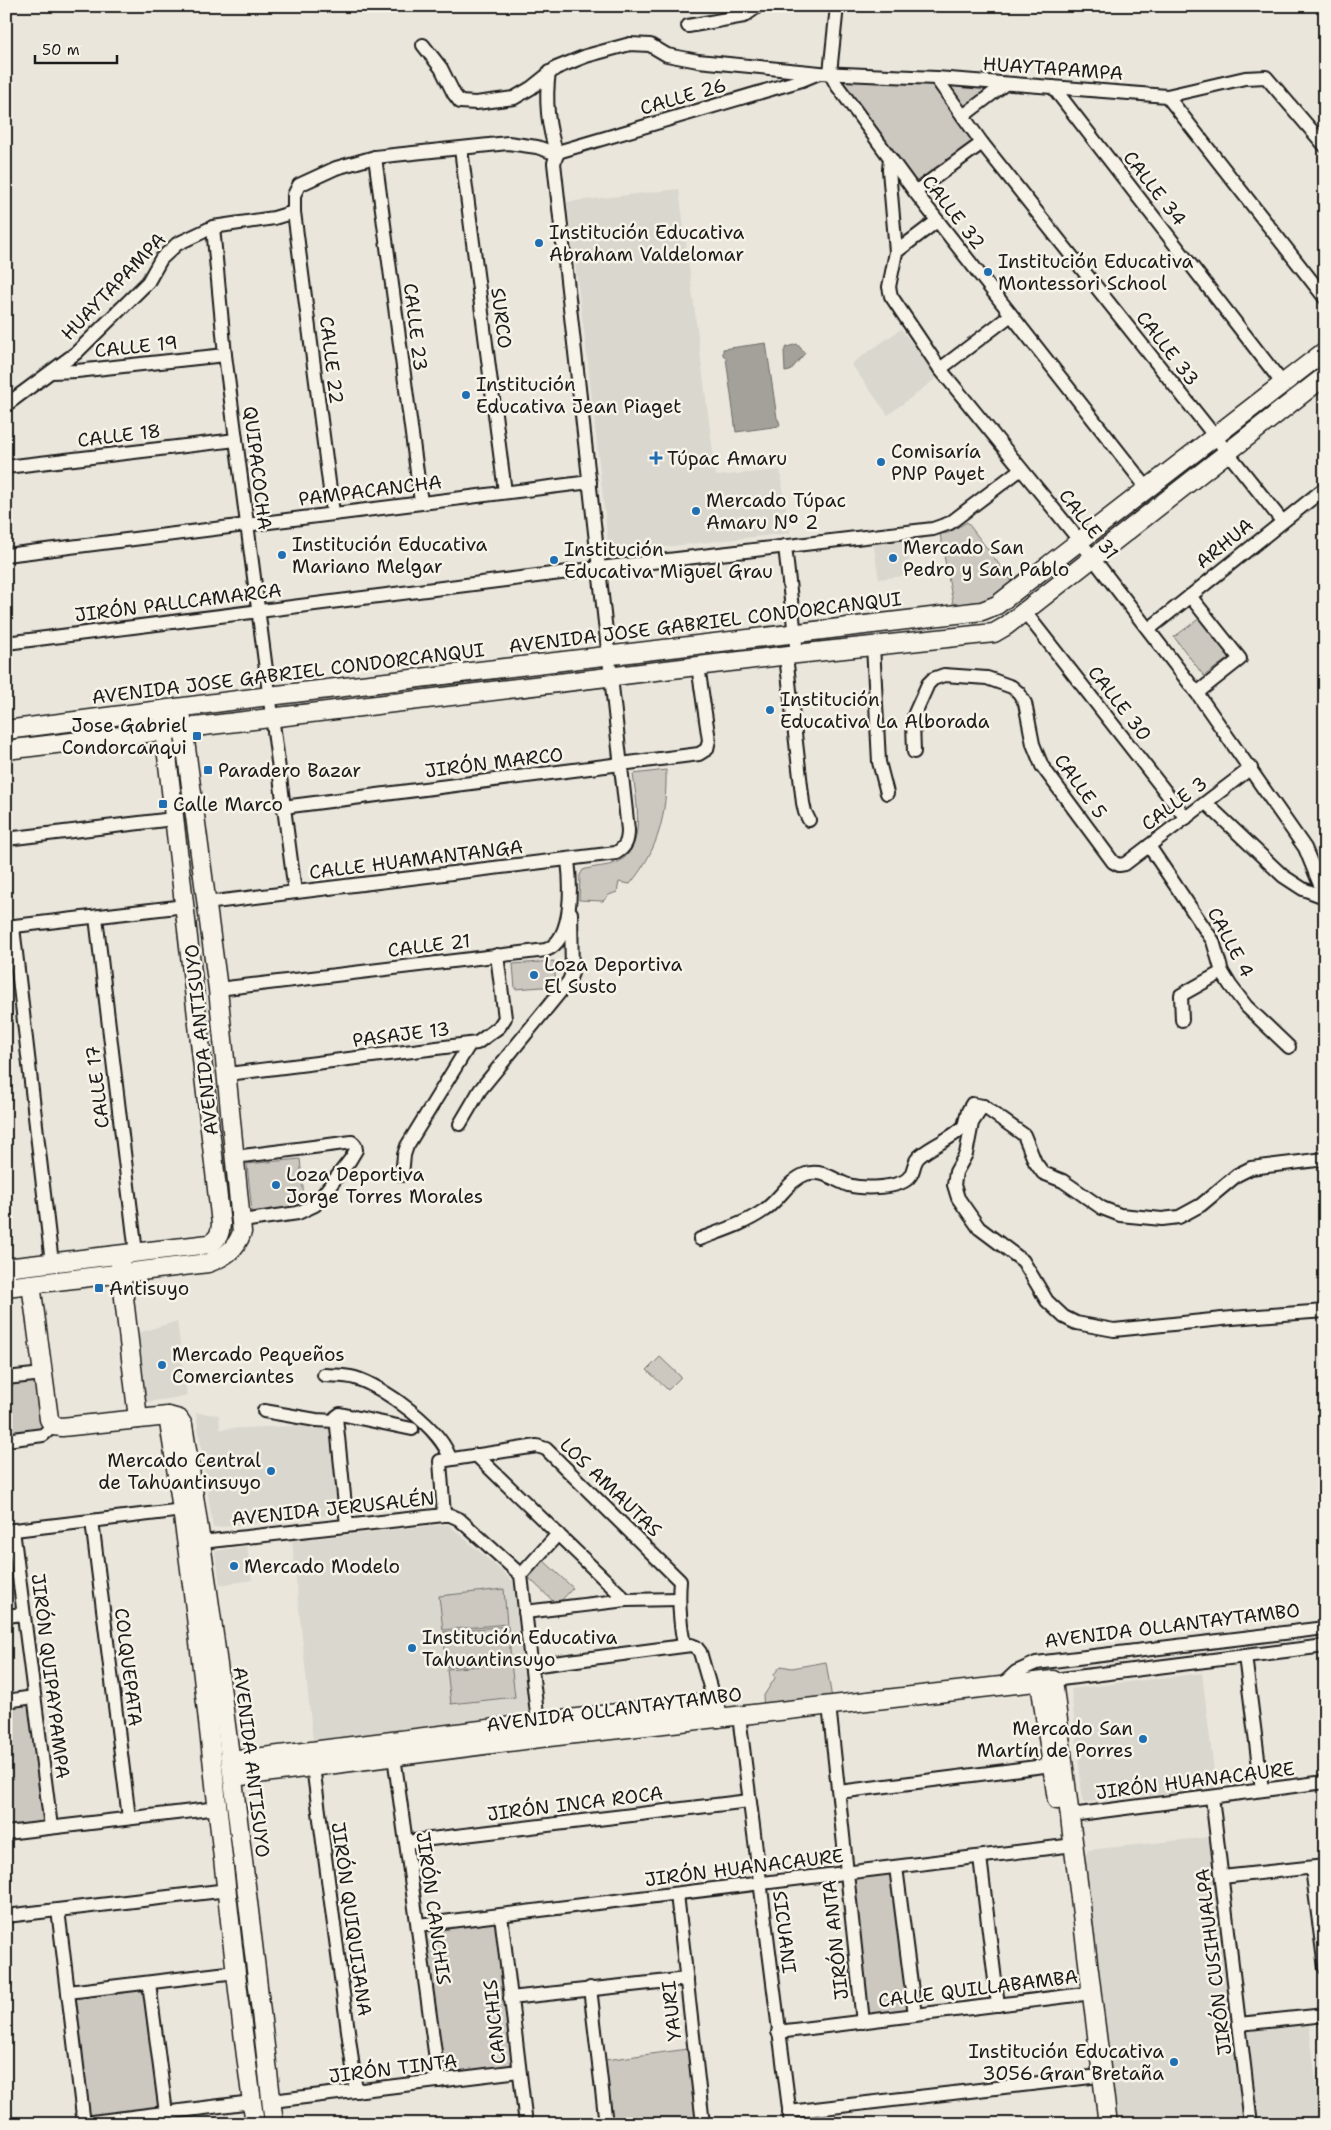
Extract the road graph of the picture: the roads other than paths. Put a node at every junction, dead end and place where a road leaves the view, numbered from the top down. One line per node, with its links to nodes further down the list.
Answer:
1 (758, 6): 3 (street)
2 (837, 6): 6 (street)
3 (688, 26)
4 (423, 44): 5 (street, HUAYTAPAMPA)
5 (549, 72): 6 (street, HUAYTAPAMPA); 15 (street)
6 (825, 73): 7 (street, HUAYTAPAMPA); 15 (street, CALLE 26); 17 (street, CALLE 32)
7 (936, 78): 8 (street, HUAYTAPAMPA); 11 (street, CALLE 33)
8 (1005, 84): 9 (street, HUAYTAPAMPA); 11 (street)
9 (1053, 87): 10 (street, HUAYTAPAMPA); 30 (street, CALLE 34)
10 (1167, 96): 13 (street, HUAYTAPAMPA); 23 (street)
11 (963, 116): 12 (street, CALLE 33)
12 (982, 143): 18 (street); 32 (street, CALLE 33)
13 (1325, 146)
14 (461, 149): 15 (street); 16 (street); 40 (street, SURCO)
15 (557, 154): 37 (street)
16 (375, 157): 19 (street); 41 (street, CALLE 23)
17 (890, 158): 18 (street, CALLE 32); 22 (street, CALLE 31)
18 (915, 192): 20 (street, CALLE 32)
19 (294, 212): 21 (street, HUAYTAPAMPA); 42 (street, CALLE 22)
20 (937, 221): 22 (street); 24 (street, CALLE 32)
21 (213, 227): 26 (street, QUIPACOCHA); 28 (street, HUAYTAPAMPA)
22 (896, 252): 27 (street, CALLE 31)
23 (1325, 298)
24 (1011, 315): 27 (street); 38 (street, CALLE 32)
25 (1325, 351): 30 (main road, AVENIDA JOSE GABRIEL CONDORCANQUI)
26 (224, 355): 28 (street, CALLE 19); 33 (street, QUIPACOCHA)
27 (940, 369): 36 (street, CALLE 31)
28 (51, 372): 31 (street, HUAYTAPAMPA)
29 (1325, 376): 34 (main road)
30 (1283, 384): 32 (main road, AVENIDA JOSE GABRIEL CONDORCANQUI)
31 (6, 405)
32 (1214, 436): 34 (street, CALLE 33); 38 (main road, AVENIDA JOSE GABRIEL CONDORCANQUI)
33 (236, 440): 35 (street, CALLE 18); 44 (street, QUIPACOCHA)
34 (1226, 452): 43 (street, CALLE 33); 48 (main road)
35 (6, 467)
36 (1021, 470): 45 (street, CALLE 31); 46 (street, JIRÓN PALLCAMARCA)
37 (590, 482): 40 (street, PAMPACANCHA); 49 (street)
38 (1147, 488): 45 (main road, AVENIDA JOSE GABRIEL CONDORCANQUI)
39 (1325, 488): 43 (street, ARHUA)
40 (505, 492): 41 (street, PAMPACANCHA)
41 (421, 502): 42 (street, PAMPACANCHA)
42 (333, 513): 44 (street, PAMPACANCHA)
43 (1282, 520): 50 (street, ARHUA)
44 (247, 525): 47 (street, PAMPACANCHA); 51 (street, QUIPACOCHA)
45 (1079, 540): 48 (street, CALLE 31); 54 (main road, AVENIDA JOSE GABRIEL CONDORCANQUI)
46 (785, 546): 49 (street, JIRÓN PALLCAMARCA); 54 (street)
47 (6, 555)
48 (1092, 558): 52 (main road); 53 (street, CALLE 31)
49 (600, 568): 51 (street, JIRÓN PALLCAMARCA); 58 (street)
50 (1190, 596): 53 (street, ARHUA); 61 (street)
51 (258, 611): 55 (street, JIRÓN PALLCAMARCA); 62 (street, QUIPACOCHA)
52 (1024, 611): 56 (main road); 76 (street, CALLE 30)
53 (1149, 629): 61 (street, CALLE 31)
54 (795, 634): 57 (street); 58 (main road, AVENIDA JOSE GABRIEL CONDORCANQUI)
55 (6, 643)
56 (873, 645): 57 (main road); 73 (street)
57 (792, 655): 59 (main road); 78 (street)
58 (609, 656): 60 (street); 62 (main road, AVENIDA JOSE GABRIEL CONDORCANQUI)
59 (698, 666): 60 (main road); 71 (street, JIRÓN MARCO)
60 (611, 677): 65 (main road); 71 (street)
61 (1197, 693): 72 (street, CALLE 31)
62 (269, 696): 63 (main road, AVENIDA JOSE GABRIEL CONDORCANQUI); 65 (street, QUIPACOCHA)
63 (180, 708): 64 (main road, AVENIDA JOSE GABRIEL CONDORCANQUI); 66 (main road, AVENIDA ANTISUYO)
64 (161, 711): 67 (main road, AVENIDA JOSE GABRIEL CONDORCANQUI); 68 (main road, AVENIDA ANTISUYO)
65 (272, 718): 66 (main road); 75 (street, QUIPACOCHA)
66 (184, 729): 68 (main road); 85 (main road, AVENIDA ANTISUYO)
67 (6, 730)
68 (164, 732): 69 (main road); 77 (main road, AVENIDA ANTISUYO)
69 (6, 750)
70 (914, 752): 82 (street, CALLE 5)
71 (621, 765): 75 (street, JIRÓN MARCO); 81 (street, CALLE HUAMANTANGA)
72 (1251, 768): 74 (street, CALLE 3); 84 (street, CALLE 31)
73 (887, 793)
74 (1206, 802): 76 (street, CALLE 3); 84 (street)
75 (283, 807): 83 (street, QUIPACOCHA)
76 (1186, 818): 80 (street, CALLE 3)
77 (173, 819): 79 (street); 87 (main road, AVENIDA ANTISUYO)
78 (809, 820)
79 (6, 839)
80 (1149, 846): 82 (street, CALLE 3); 91 (street, CALLE 4)
81 (568, 860): 83 (street, CALLE HUAMANTANGA); 86 (street, CALLE 21)
82 (1119, 865)
83 (295, 892): 85 (street, CALLE HUAMANTANGA)
84 (1324, 897)
85 (206, 903): 92 (main road, AVENIDA ANTISUYO)
86 (570, 903): 90 (street, CALLE 21); 98 (street)
87 (185, 906): 88 (street); 104 (main road, AVENIDA ANTISUYO)
88 (96, 917): 89 (street); 104 (street, CALLE 17)
89 (10, 927): 105 (street)
90 (497, 955): 92 (street, CALLE 21); 94 (street, PASAJE 13)
91 (1222, 972): 93 (street); 95 (street, CALLE 4)
92 (218, 989): 96 (main road, AVENIDA ANTISUYO)
93 (1182, 1020)
94 (469, 1045): 96 (street, PASAJE 13); 101 (street)
95 (1289, 1047)
96 (228, 1074): 99 (main road, AVENIDA ANTISUYO)
97 (983, 1106): 100 (street); 103 (street); 110 (street)
98 (460, 1124)
99 (235, 1157): 102 (main road, AVENIDA ANTISUYO); 102 (street)
100 (1325, 1159)
101 (402, 1175)
102 (242, 1221): 107 (main road, AVENIDA ANTISUYO)
103 (700, 1239)
104 (127, 1254): 105 (main road); 107 (main road)
105 (52, 1263): 106 (main road)
106 (6, 1268)
107 (121, 1273): 108 (main road, AVENIDA ANTISUYO); 117 (main road)
108 (31, 1284): 109 (main road, AVENIDA ANTISUYO); 111 (main road)
109 (6, 1287)
110 (1325, 1311)
111 (43, 1374): 113 (street); 118 (main road)
112 (324, 1375): 122 (street)
113 (6, 1378)
114 (264, 1411): 116 (street)
115 (168, 1416): 117 (main road); 123 (main road, AVENIDA ANTISUYO); 129 (main road, AVENIDA ANTISUYO)
116 (338, 1417): 119 (street); 126 (street)
117 (138, 1419): 118 (main road)
118 (53, 1426): 120 (street)
119 (412, 1429)
120 (6, 1440)
121 (476, 1456): 122 (street, LOS AMAUTAS); 128 (street); 131 (street, LOS AMAUTAS)
122 (445, 1460): 124 (street)
123 (183, 1510): 125 (street); 158 (main road, AVENIDA ANTISUYO)
124 (444, 1514): 126 (street, AVENIDA JERUSALÉN); 130 (street, AVENIDA JERUSALÉN)
125 (92, 1521): 127 (street); 160 (street, COLQUEPATA)
126 (347, 1525): 129 (street, AVENIDA JERUSALÉN)
127 (10, 1531): 134 (street, JIRÓN QUIPAYPAMPA)
128 (558, 1534): 130 (street); 132 (street)
129 (202, 1542): 152 (main road, AVENIDA ANTISUYO)
130 (521, 1575): 133 (street)
131 (678, 1599): 132 (street); 137 (street, LOS AMAUTAS)
132 (626, 1600): 133 (street)
133 (525, 1612): 140 (street)
134 (23, 1614): 135 (street); 143 (street, JIRÓN QUIPAYPAMPA)
135 (6, 1616)
136 (1325, 1628): 142 (street, AVENIDA OLLANTAYTAMBO)
137 (684, 1646): 140 (street); 146 (street)
138 (1325, 1646): 139 (street, AVENIDA OLLANTAYTAMBO)
139 (1245, 1656): 141 (street, AVENIDA OLLANTAYTAMBO); 154 (street)
140 (531, 1666): 148 (street)
141 (1047, 1681): 142 (main road, AVENIDA OLLANTAYTAMBO); 151 (main road); 159 (main road)
142 (1001, 1686): 145 (main road, AVENIDA OLLANTAYTAMBO)
143 (34, 1698): 144 (street); 161 (street, JIRÓN QUIPAYPAMPA)
144 (6, 1701)
145 (830, 1705): 147 (main road, AVENIDA OLLANTAYTAMBO); 155 (street, JIRÓN ANTA)
146 (716, 1710): 147 (main road, AVENIDA OLLANTAYTAMBO); 148 (main road, AVENIDA OLLANTAYTAMBO)
147 (738, 1716): 157 (street, SICUANI)
148 (539, 1731): 149 (main road, AVENIDA OLLANTAYTAMBO)
149 (393, 1749): 150 (main road, AVENIDA OLLANTAYTAMBO); 163 (street, JIRÓN CANCHIS)
150 (312, 1760): 152 (main road, AVENIDA OLLANTAYTAMBO); 194 (street, JIRÓN QUIQUIJANA)
151 (1052, 1765): 155 (street); 164 (main road)
152 (232, 1769): 195 (main road, AVENIDA ANTISUYO)
153 (1325, 1782): 154 (street, JIRÓN HUANACAURE)
154 (1262, 1790): 156 (street, JIRÓN HUANACAURE)
155 (839, 1792): 168 (street, JIRÓN ANTA)
156 (1212, 1797): 159 (street, JIRÓN HUANACAURE); 169 (street, JIRÓN CUSIHUALPA)
157 (749, 1801): 163 (street, JIRÓN INCA ROCA); 170 (street, SICUANI)
158 (218, 1808): 160 (street); 171 (main road, AVENIDA ANTISUYO)
159 (1071, 1815): 164 (main road)
160 (129, 1818): 161 (street)
161 (51, 1828): 162 (street)
162 (6, 1833)
163 (406, 1842): 176 (street, JIRÓN CANCHIS)
164 (1068, 1846): 165 (street, JIRÓN HUANACAURE); 183 (main road)
165 (980, 1857): 166 (street, JIRÓN HUANACAURE); 185 (street)
166 (896, 1867): 168 (street, JIRÓN HUANACAURE); 186 (street)
167 (1318, 1867): 169 (street); 177 (street)
168 (847, 1873): 170 (street, JIRÓN HUANACAURE); 188 (street, JIRÓN ANTA)
169 (1222, 1877): 189 (street, JIRÓN CUSIHUALPA)
170 (760, 1883): 172 (street, JIRÓN HUANACAURE); 190 (street, SICUANI)
171 (228, 1890): 173 (street); 178 (main road, AVENIDA ANTISUYO)
172 (677, 1894): 174 (street, JIRÓN HUANACAURE); 179 (street, YAURI)
173 (58, 1910): 175 (street); 182 (street)
174 (501, 1915): 176 (street, JIRÓN HUANACAURE); 184 (street, CANCHIS)
175 (6, 1916)
176 (418, 1925): 193 (street, JIRÓN CANCHIS)
177 (1325, 1968)
178 (236, 1972): 180 (street); 196 (main road, AVENIDA ANTISUYO)
179 (687, 1978): 181 (street); 204 (street, YAURI)
180 (149, 1983): 182 (street); 197 (street)
181 (590, 1988): 184 (street); 203 (street)
182 (68, 1992): 199 (street)
183 (1086, 1993): 185 (street, CALLE QUILLABAMBA); 192 (main road); 206 (main road)
184 (510, 1998): 191 (street, CANCHIS)
185 (998, 2004): 186 (street, CALLE QUILLABAMBA)
186 (915, 2015): 188 (street, CALLE QUILLABAMBA)
187 (1325, 2015): 189 (street)
188 (863, 2022): 190 (street, CALLE QUILLABAMBA)
189 (1239, 2024): 207 (street, JIRÓN CUSIHUALPA)
190 (778, 2032): 198 (street, SICUANI)
191 (519, 2071): 193 (street, JIRÓN TINTA); 202 (street, CANCHIS)
192 (1091, 2077): 198 (street); 205 (main road)
193 (439, 2081): 194 (street, JIRÓN TINTA)
194 (356, 2091): 195 (street, JIRÓN TINTA)
195 (272, 2101): 201 (main road, AVENIDA ANTISUYO)
196 (252, 2102): 197 (street); 200 (main road, AVENIDA ANTISUYO)
197 (166, 2113): 199 (street)
198 (790, 2118)
199 (84, 2123)
200 (255, 2124)
201 (274, 2124)
202 (526, 2124)
203 (606, 2124)
204 (703, 2124)
205 (1097, 2124)
206 (1108, 2124)
207 (1250, 2124)

